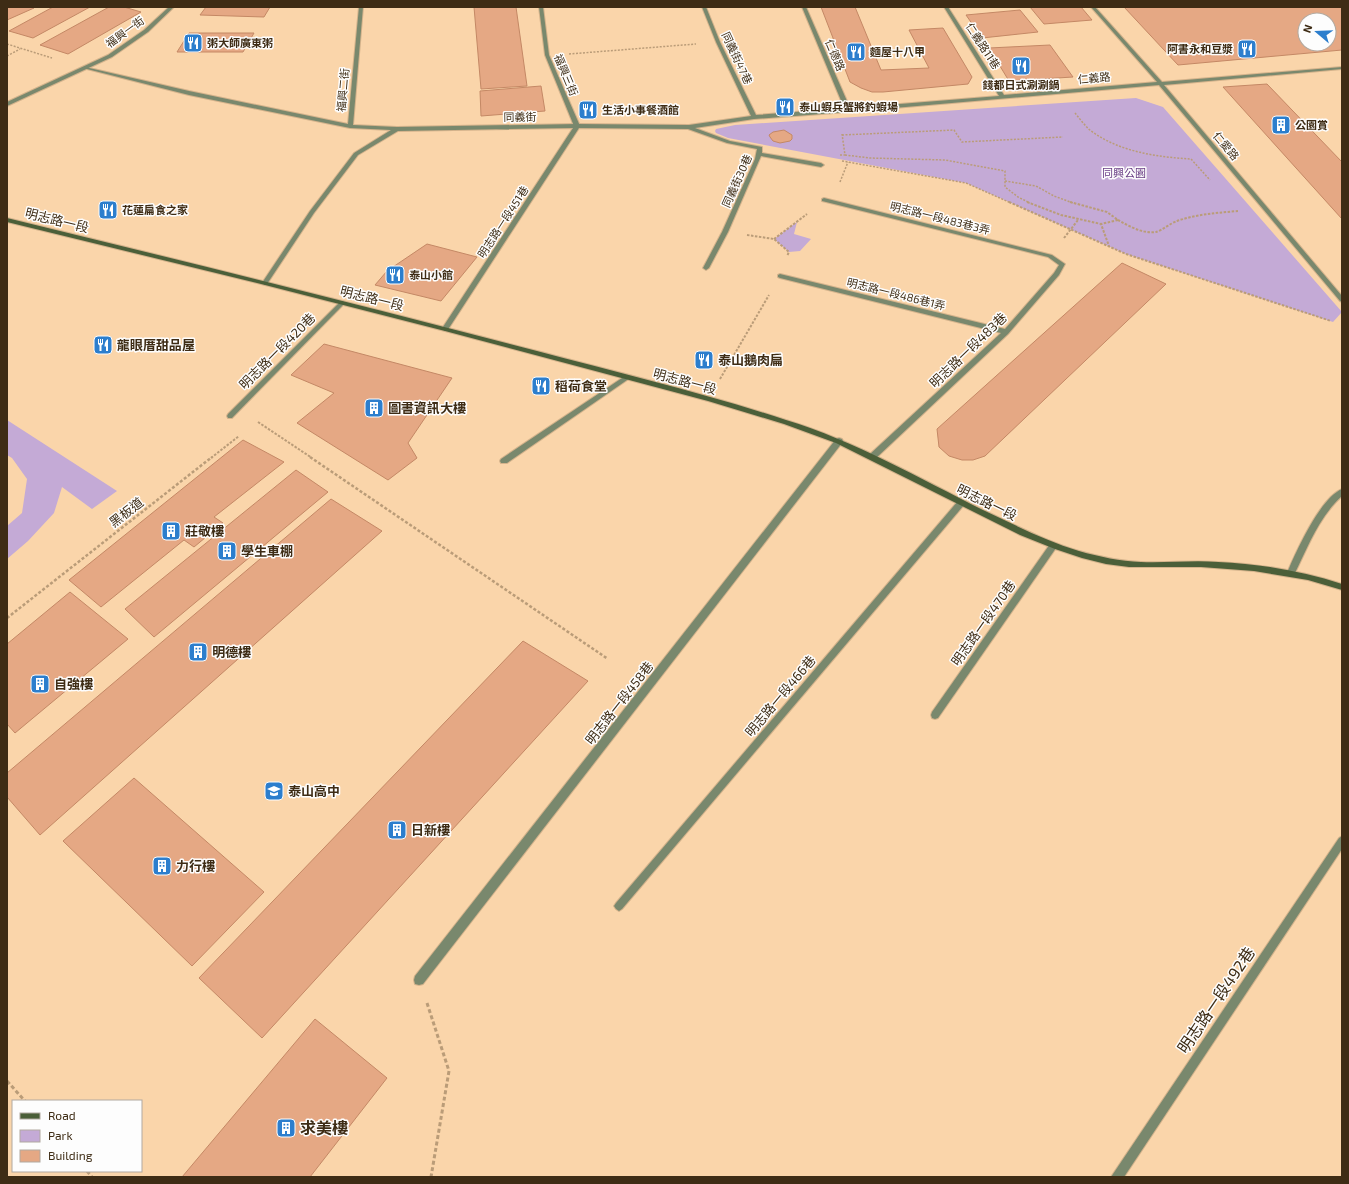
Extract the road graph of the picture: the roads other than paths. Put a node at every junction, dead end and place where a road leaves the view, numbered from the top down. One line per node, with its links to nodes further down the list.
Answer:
1 (172, 7): 8 (street, 福興一街)
2 (361, 7): 15 (street, 福興二街)
3 (541, 7): 16 (street, 福興三街)
4 (704, 7): 14 (street, 同義街47巷)
5 (804, 7): 13 (street, 仁德路)
6 (946, 7): 11 (street, 仁義路11巷)
7 (1093, 7): 10 (street, 仁愛路)
8 (85, 68): 12 (street, 福興一街); 15 (street)
9 (1342, 68): 10 (street, 仁義路)
10 (1159, 82): 11 (street, 仁義路); 27 (street, 仁愛路)
11 (1002, 96): 13 (street, 仁義路)
12 (7, 104)
13 (848, 110): 14 (street, 同義街)
14 (754, 117): 17 (street, 同義街)
15 (350, 126): 18 (street, 福興二街)
16 (577, 126): 17 (street, 同義街); 18 (street, 同義街); 29 (street, 明志路一段451巷)
17 (688, 127): 19 (street, 同義街30巷)
18 (397, 129): 26 (street)
19 (759, 154): 20 (street); 24 (street, 同義街30巷)
20 (821, 165)
21 (824, 200): 23 (street, 明志路一段483巷3弄)
22 (7, 220): 26 (main road, 明志路一段)
23 (1050, 256): 30 (street, 明志路一段483巷)
24 (706, 268)
25 (780, 276): 30 (street, 明志路一段486巷1弄)
26 (265, 283): 28 (main road, 明志路一段)
27 (1342, 300)
28 (342, 302): 29 (main road, 明志路一段); 32 (street, 明志路一段420巷)
29 (445, 329): 31 (main road, 明志路一段)
30 (1006, 332): 34 (street, 明志路一段483巷)
31 (627, 378): 33 (main road, 明志路一段); 35 (street)
32 (230, 416)
33 (839, 441): 34 (main road, 明志路一段); 44 (street, 明志路一段458巷)
34 (872, 457): 37 (main road, 明志路一段)
35 (504, 461)
36 (1342, 492): 39 (street)
37 (961, 503): 38 (main road, 明志路一段); 43 (street, 明志路一段466巷)
38 (1053, 546): 39 (main road, 明志路一段); 41 (street, 明志路一段470巷)
39 (1291, 573): 40 (main road, 明志路一段)
40 (1342, 587)
41 (935, 715)
42 (1342, 841): 45 (street, 明志路一段492巷)
43 (619, 906)
44 (419, 980)
45 (1117, 1177)

